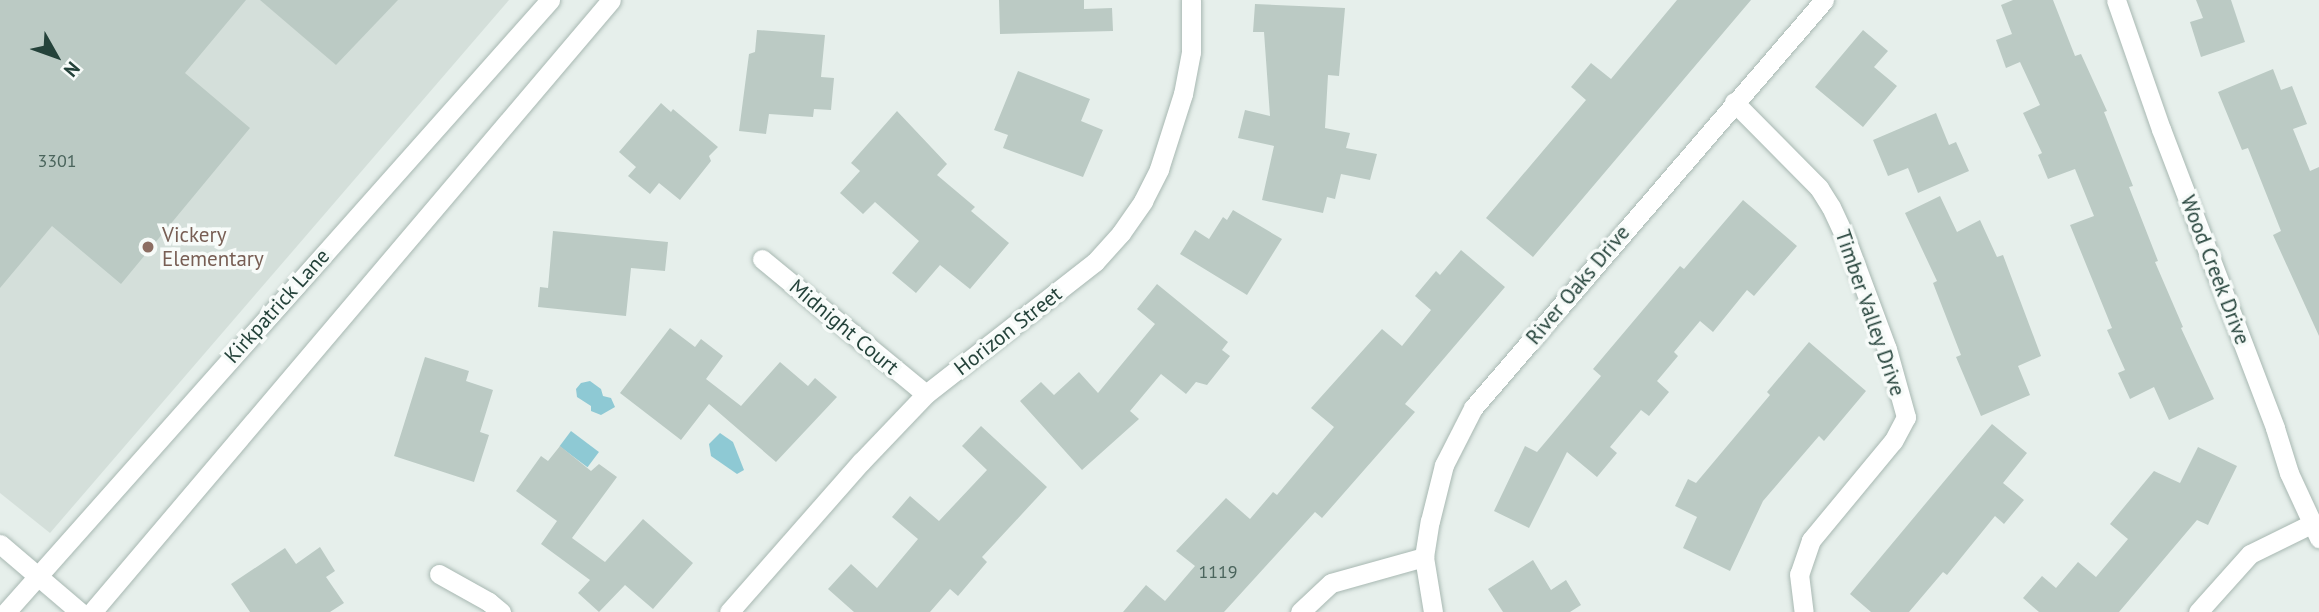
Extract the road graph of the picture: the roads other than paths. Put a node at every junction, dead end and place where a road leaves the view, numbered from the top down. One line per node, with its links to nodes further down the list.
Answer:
1 (550, 0): 13 (street, Kirkpatrick Lane)
2 (611, 0): 16 (street)
3 (1192, 0): 8 (street, Horizon Street)
4 (1824, 0): 6 (street, River Oaks Drive)
5 (2116, 0): 9 (street, Wood Creek Drive)
6 (1734, 102): 11 (street, River Oaks Drive); 21 (street, Timber Valley Drive)
7 (762, 259): 8 (street, Midnight Court)
8 (926, 394): 18 (street, Horizon Street)
9 (2315, 531): 22 (street)
10 (0, 544): 13 (street)
11 (1424, 556): 19 (street); 20 (street, River Oaks Drive)
12 (439, 574): 17 (street)
13 (38, 576): 14 (street, Kirkpatrick Lane); 15 (street)
14 (6, 612)
15 (80, 612)
16 (92, 612)
17 (501, 612)
18 (729, 612)
19 (1300, 612)
20 (1433, 612)
21 (1804, 612)
22 (2198, 612)

